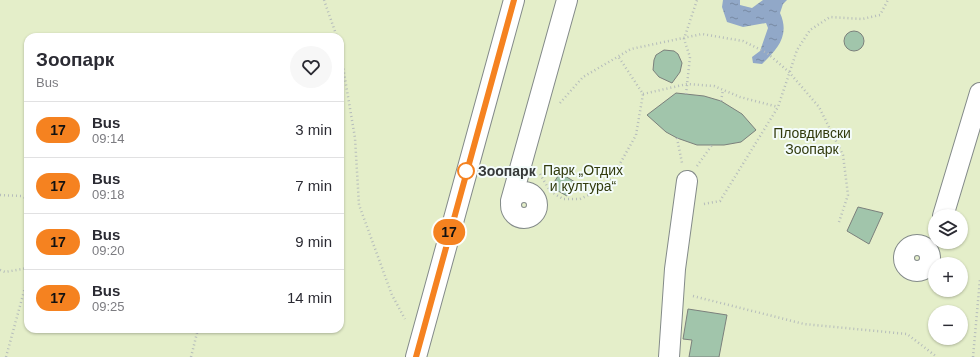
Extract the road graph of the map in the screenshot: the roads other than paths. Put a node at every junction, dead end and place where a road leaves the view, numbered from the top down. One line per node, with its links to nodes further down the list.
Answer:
1 (514, 0): 7 (street)
2 (567, 0): 5 (street)
3 (980, 93): 6 (street)
4 (687, 181): 8 (street)
5 (511, 201)
6 (945, 209)
7 (418, 350)
8 (669, 357)

